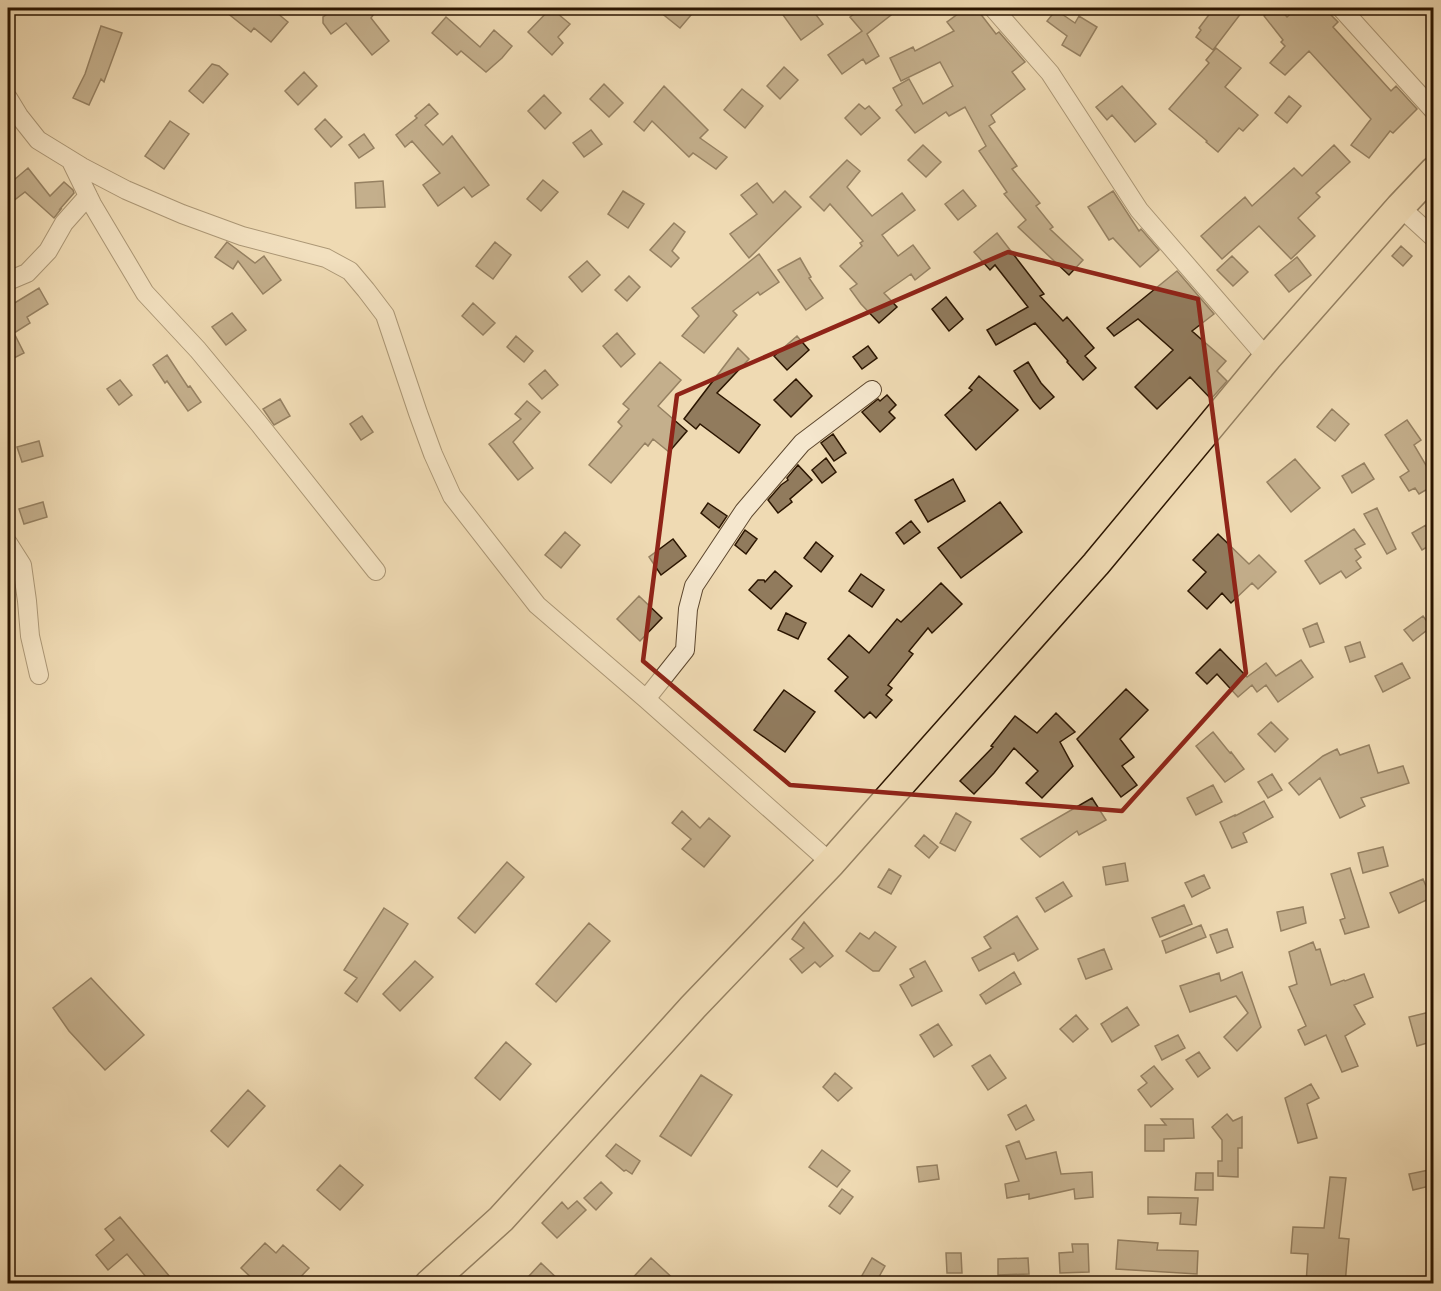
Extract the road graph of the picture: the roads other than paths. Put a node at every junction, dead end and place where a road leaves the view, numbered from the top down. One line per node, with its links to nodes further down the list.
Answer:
1 (993, 8): 11 (street)
2 (1341, 8): 4 (street)
3 (8, 98): 5 (street)
4 (1434, 111)
5 (71, 161): 7 (street); 16 (street)
6 (1434, 171): 8 (main road)
7 (88, 196): 10 (street); 14 (street)
8 (1400, 207): 9 (street); 11 (main road)
9 (1434, 238)
10 (8, 281)
11 (1267, 358): 17 (main road)
12 (872, 390): 16 (street)
13 (8, 543): 15 (street)
14 (376, 571)
15 (39, 675)
16 (646, 699): 17 (street)
17 (831, 863): 18 (main road)
18 (429, 1284)

